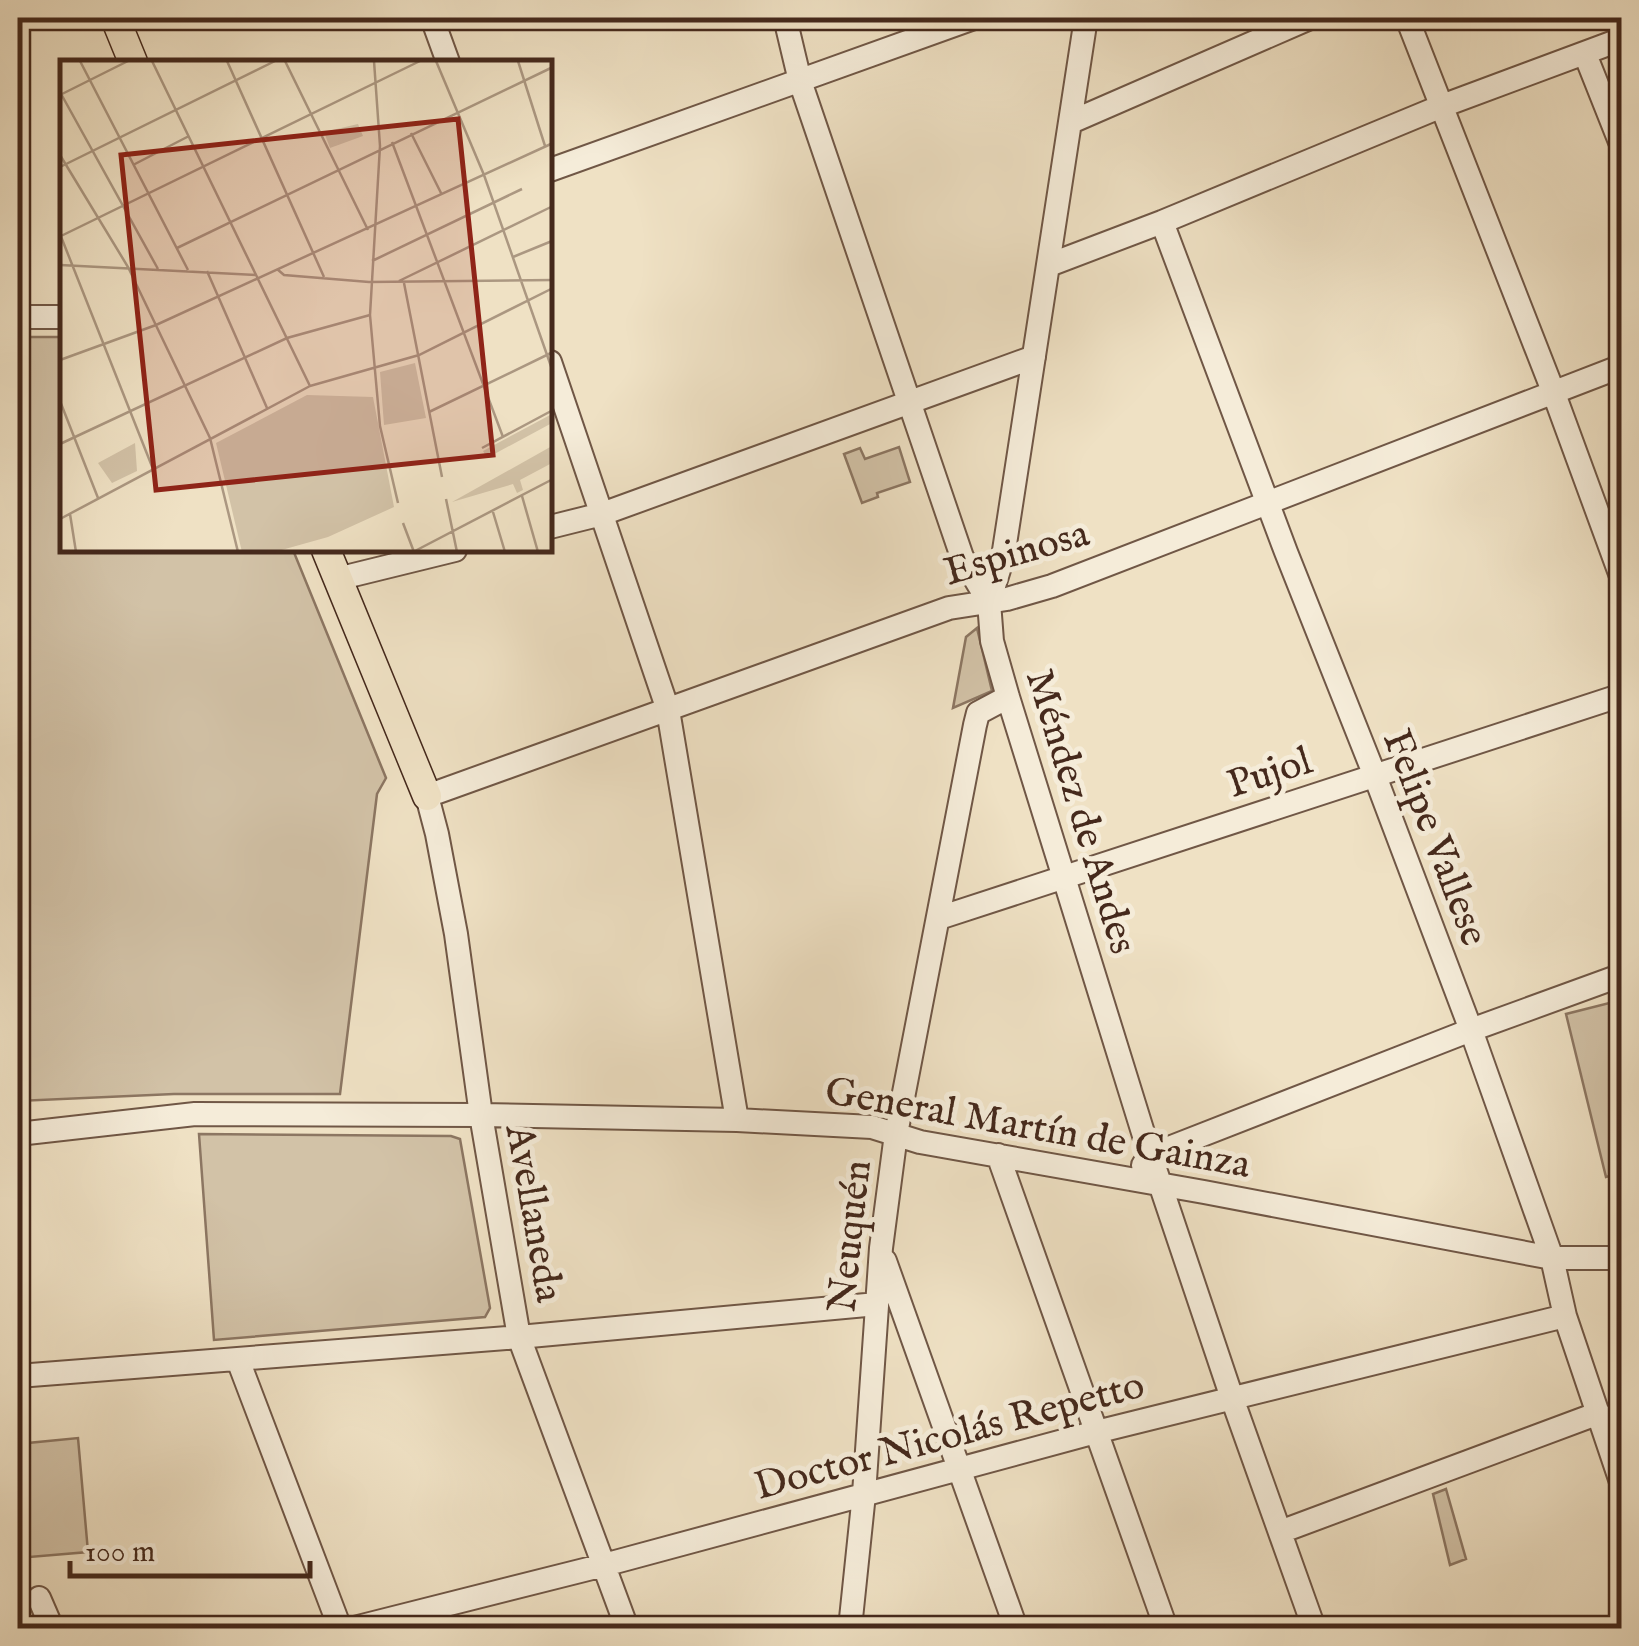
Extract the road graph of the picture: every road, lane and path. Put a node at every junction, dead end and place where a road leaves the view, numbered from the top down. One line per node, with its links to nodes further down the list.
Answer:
1 (115, 18): 10 (main road)
2 (432, 18): 11 (street)
3 (784, 18): 12 (street, Méndez de Andes)
4 (974, 18): 12 (street)
5 (1086, 18): 14 (street)
6 (1310, 18): 14 (street)
7 (1408, 18): 13 (street)
8 (1622, 39): 9 (street)
9 (1585, 54): 13 (street); 15 (street)
10 (132, 60)
11 (447, 60)
12 (800, 80): 16 (street); 25 (street, Méndez de Andes)
13 (1442, 106): 17 (street); 24 (street)
14 (1070, 122): 18 (street)
15 (1622, 148)
16 (552, 169)
17 (1162, 222): 18 (street); 26 (street, Felipe Vallese)
18 (1049, 265): 21 (street)
19 (18, 317): 20 (street)
20 (60, 317)
21 (1034, 358): 25 (street); 33 (street)
22 (1622, 366): 24 (street, Espinosa)
23 (552, 368): 27 (street)
24 (1553, 391): 26 (street, Espinosa); 32 (street)
25 (910, 403): 27 (street); 33 (street, Méndez de Andes)
26 (1268, 502): 33 (street, Espinosa); 37 (street, Felipe Vallese)
27 (602, 514): 28 (street); 36 (street)
28 (552, 526)
29 (327, 552): 31 (main road)
30 (447, 552): 31 (street)
31 (337, 579): 38 (main road)
32 (1622, 580)
33 (989, 602): 35 (street, Méndez de Andes); 36 (street, Espinosa)
34 (1622, 695): 37 (street, Pujol)
35 (1008, 698): 39 (street, Méndez de Andes); 40 (street, Neuquén)
36 (668, 710): 38 (street, Espinosa); 44 (street)
37 (1374, 776): 39 (street, Pujol); 42 (street, Felipe Vallese)
38 (427, 796): 43 (street, Avellaneda)
39 (1063, 878): 40 (street, Pujol); 48 (street, Méndez de Andes)
40 (939, 918): 46 (street, Neuquén)
41 (1622, 975): 42 (street)
42 (1471, 1030): 48 (street); 52 (street, Felipe Vallese)
43 (481, 1115): 44 (street, General Martín de Gainza); 45 (street, General Martín de Gainza); 56 (street, Avellaneda)
44 (738, 1120): 46 (street, General Martín de Gainza)
45 (18, 1134)
46 (896, 1134): 47 (street, General Martín de Gainza); 51 (street, Neuquén)
47 (998, 1155): 49 (street, General Martín de Gainza); 63 (street)
48 (1151, 1156): 49 (street); 50 (street, Méndez de Andes)
49 (1132, 1179): 50 (street, General Martín de Gainza)
50 (1160, 1184): 52 (street, General Martín de Gainza); 61 (street, Méndez de Andes)
51 (881, 1248): 54 (street, Neuquén); 64 (street)
52 (1552, 1258): 53 (street, General Martín de Gainza); 55 (street, Felipe Vallese)
53 (1622, 1258)
54 (877, 1304): 56 (street); 66 (street, Neuquén)
55 (1565, 1316): 61 (street, Doctor Nicolás Repetto); 62 (street, Felipe Vallese)
56 (520, 1337): 57 (street); 68 (street, Avellaneda)
57 (238, 1360): 58 (street); 59 (street); 60 (street); 71 (street)
58 (18, 1364)
59 (18, 1376)
60 (18, 1386)
61 (1232, 1398): 63 (street, Doctor Nicolás Repetto); 67 (street, Méndez de Andes)
62 (1599, 1413): 65 (street, Felipe Vallese); 67 (street)
63 (1096, 1432): 64 (street, Doctor Nicolás Repetto); 76 (street)
64 (958, 1468): 66 (street, Doctor Nicolás Repetto); 75 (street)
65 (1622, 1486)
66 (864, 1494): 68 (street, Doctor Nicolás Repetto); 74 (street, Neuquén)
67 (1280, 1532): 77 (street, Méndez de Andes)
68 (604, 1565): 72 (street, Doctor Nicolás Repetto); 73 (street, Avellaneda)
69 (40, 1598): 70 (street)
70 (52, 1628)
71 (340, 1628)
72 (354, 1628)
73 (627, 1628)
74 (850, 1628)
75 (1016, 1628)
76 (1166, 1628)
77 (1314, 1628)

